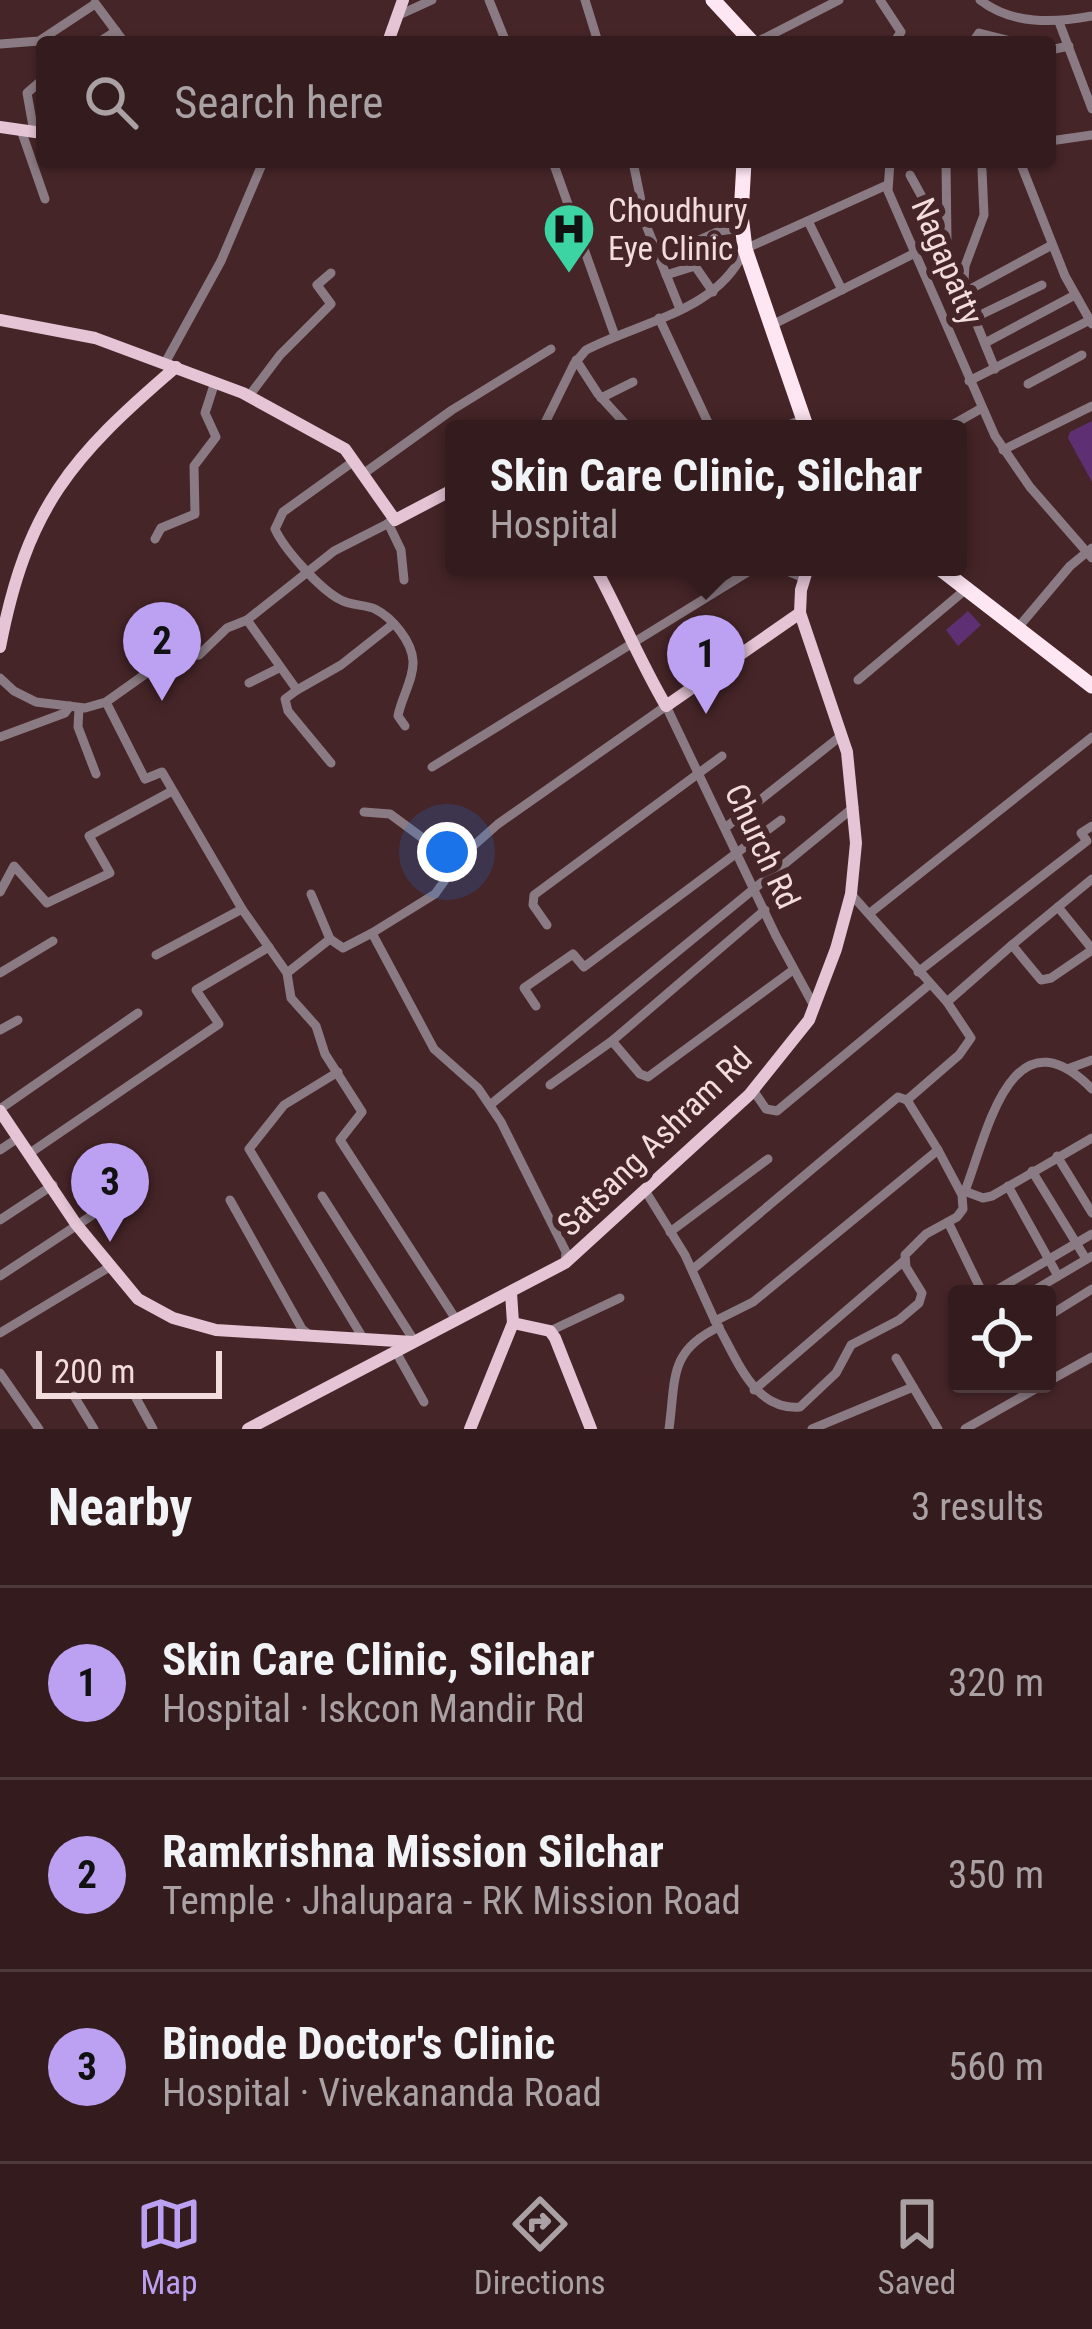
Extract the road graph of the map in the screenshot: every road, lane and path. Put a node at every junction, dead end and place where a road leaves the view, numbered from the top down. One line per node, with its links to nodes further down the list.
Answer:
1 (432, 0): 10 (street)
2 (489, 0): 19 (street)
3 (585, 0): 20 (street)
4 (713, 0): 21 (highway)
5 (839, 0): 22 (street)
6 (880, 0): 23 (street)
7 (980, 0): 12 (street)
8 (1015, 0): 12 (street)
9 (94, 2): 14 (street); 15 (street)
10 (401, 7): 18 (main road)
11 (1092, 16): 13 (street)
12 (1010, 17): 13 (street)
13 (1059, 22): 26 (street)
14 (116, 31): 16 (street); 17 (street)
15 (46, 36)
16 (108, 36)
17 (120, 36)
18 (390, 36)
19 (504, 36)
20 (596, 36)
21 (748, 36)
22 (766, 36)
23 (898, 36)
24 (36, 41): 25 (street)
25 (0, 44)
26 (1069, 46): 27 (street); 29 (street)
27 (1056, 49)
28 (36, 85): 31 (street)
29 (1092, 109)
30 (0, 127): 31 (main road)
31 (32, 131)
32 (1092, 135): 33 (street)
33 (1056, 140)
34 (39, 168): 45 (street)
35 (260, 168): 74 (street)
36 (555, 168): 68 (street)
37 (634, 168): 54 (street)
38 (744, 168): 47 (highway)
39 (889, 168): 44 (street, Nagapatty)
40 (946, 168): 48 (street)
41 (1022, 168): 49 (street)
42 (982, 170): 58 (street)
43 (910, 175): 48 (street)
44 (886, 185): 46 (street); 51 (street, Nagapatty)
45 (45, 199)
46 (809, 223): 50 (street); 56 (street)
47 (742, 228): 50 (highway); 52 (street)
48 (939, 245): 51 (street)
49 (1052, 245): 58 (street); 59 (street)
50 (745, 249): 57 (street); 67 (highway)
51 (916, 249): 56 (street); 77 (street, Nagapatty)
52 (677, 250)
53 (331, 273): 81 (street)
54 (666, 275): 57 (street); 61 (street)
55 (1042, 284): 60 (street)
56 (842, 290): 67 (street)
57 (713, 292): 61 (street)
58 (965, 292): 63 (street)
59 (1076, 295): 65 (street); 66 (street)
60 (1012, 299): 63 (street); 66 (street)
61 (680, 308): 62 (street)
62 (659, 318): 68 (street); 87 (street)
63 (974, 318): 70 (street)
64 (0, 320): 74 (main road)
65 (1091, 321): 69 (street)
66 (1024, 322): 70 (street)
67 (769, 327): 88 (highway)
68 (615, 336): 73 (street)
69 (1050, 341): 75 (street); 76 (street)
70 (985, 344): 76 (street)
71 (551, 349): 92 (street)
72 (1082, 355): 75 (street)
73 (576, 360): 82 (street); 85 (street)
74 (171, 365): 78 (main road); 109 (main road)
75 (1061, 366): 80 (street)
76 (995, 369): 77 (street)
77 (969, 381): 84 (street, Nagapatty)
78 (215, 382): 81 (main road); 95 (street)
79 (634, 382): 82 (street)
80 (1028, 383)
81 (249, 396): 91 (main road)
82 (601, 398): 86 (street)
83 (1092, 406): 90 (street)
84 (982, 408): 89 (street); 90 (street, Nagapatty)
85 (546, 420)
86 (622, 420)
87 (707, 420)
88 (804, 420)
89 (961, 420)
90 (1003, 450): 96 (street, Nagapatty)
91 (353, 460): 92 (main road); 97 (street)
92 (363, 474): 94 (main road)
93 (445, 494): 94 (main road)
94 (392, 521): 97 (street); 102 (street)
95 (155, 539)
96 (1090, 552): 107 (street)
97 (309, 570): 105 (street); 106 (street)
98 (600, 576): 108 (main road)
99 (741, 576): 108 (street)
100 (806, 576): 104 (main road)
101 (949, 576): 103 (highway)
102 (404, 580)
103 (965, 590): 107 (highway); 112 (street)
104 (800, 613): 117 (main road); 120 (main road, Satsang Ashram Rd)
105 (247, 620): 110 (street); 116 (street)
106 (393, 624): 115 (street); 119 (street)
107 (1016, 630): 114 (highway)
108 (630, 645): 117 (main road); 125 (street)
109 (0, 646)
110 (279, 668): 113 (street); 115 (street)
111 (0, 679): 118 (street)
112 (858, 680)
113 (249, 683)
114 (1092, 686)
115 (296, 690): 124 (street)
116 (106, 702): 118 (street); 128 (street)
117 (666, 706): 126 (street, Church Rd); 135 (street)
118 (75, 707): 121 (street); 127 (street)
119 (405, 726)
120 (842, 735): 129 (main road, Satsang Ashram Rd); 133 (street)
121 (0, 737)
122 (1092, 737): 144 (street)
123 (722, 756): 126 (street)
124 (331, 764)
125 (432, 767)
126 (699, 773): 133 (street, Church Rd); 145 (street)
127 (96, 774)
128 (172, 790): 138 (street); 142 (street)
129 (854, 808): 137 (street); 140 (main road, Satsang Ashram Rd)
130 (364, 812): 135 (street)
131 (781, 820): 134 (street)
132 (1092, 826): 154 (street)
133 (725, 828): 134 (street, Church Rd)
134 (737, 852): 137 (street, Church Rd); 159 (street)
135 (458, 864): 146 (street)
136 (1092, 879): 141 (street)
137 (756, 890): 143 (street, Church Rd); 172 (street)
138 (0, 892)
139 (311, 894): 147 (street)
140 (851, 894): 144 (street); 160 (main road, Satsang Ashram Rd)
141 (1058, 907): 149 (street); 151 (street)
142 (242, 909): 150 (street); 152 (street)
143 (765, 910): 153 (street, Church Rd); 164 (street)
144 (870, 914): 154 (street)
145 (547, 925)
146 (372, 933): 147 (street); 172 (street)
147 (330, 939): 156 (street)
148 (53, 941): 155 (street)
149 (1012, 945): 151 (street); 158 (street)
150 (269, 947): 156 (street); 178 (street)
151 (1092, 949)
152 (156, 955)
153 (793, 970): 160 (street, Church Rd); 164 (street)
154 (918, 972): 157 (street)
155 (0, 973)
156 (287, 973): 167 (street)
157 (930, 984): 158 (street); 170 (street)
158 (947, 1002): 171 (street)
159 (536, 1006)
160 (815, 1007): 170 (main road, Satsang Ashram Rd)
161 (138, 1013): 173 (street)
162 (18, 1020): 163 (street)
163 (0, 1030)
164 (613, 1041): 168 (street)
165 (1092, 1060): 166 (street)
166 (1070, 1068): 169 (street); 187 (street)
167 (338, 1072): 212 (street); 218 (street)
168 (550, 1085)
169 (1092, 1089)
170 (753, 1090): 186 (main road, Satsang Ashram Rd)
171 (907, 1100): 177 (street); 202 (street)
172 (490, 1105): 200 (street)
173 (0, 1110): 174 (main road)
174 (18, 1138): 176 (street); 178 (main road)
175 (1088, 1141): 179 (street); 180 (street)
176 (0, 1150)
177 (938, 1150): 187 (street); 214 (street)
178 (30, 1153): 184 (main road)
179 (1057, 1156): 182 (street); 190 (street)
180 (1092, 1158)
181 (768, 1159): 194 (street)
182 (1031, 1171): 185 (street); 196 (street)
183 (144, 1181): 192 (street)
184 (53, 1185): 191 (street); 192 (main road)
185 (1007, 1186): 187 (street); 198 (street)
186 (646, 1192): 194 (street); 200 (main road, Satsang Ashram Rd)
187 (969, 1192): 193 (street)
188 (322, 1196): 219 (street)
189 (230, 1199): 217 (street)
190 (1092, 1213)
191 (0, 1220)
192 (76, 1224): 201 (main road); 203 (street)
193 (950, 1224): 199 (street); 205 (street)
194 (670, 1232): 202 (street)
195 (1092, 1234): 196 (street)
196 (1075, 1243): 197 (street); 198 (street)
197 (1089, 1257): 204 (street)
198 (1049, 1258): 204 (street); 206 (street)
199 (905, 1260): 226 (street); 231 (street)
200 (565, 1263): 209 (main road, Satsang Ashram Rd)
201 (111, 1266): 216 (street); 217 (main road)
202 (692, 1270): 214 (street)
203 (0, 1276)
204 (1058, 1276): 207 (street)
205 (982, 1285)
206 (1002, 1285)
207 (1043, 1285)
208 (1092, 1288): 211 (street)
209 (512, 1293): 212 (main road, Satsang Ashram Rd); 213 (main road)
210 (620, 1298): 215 (street)
211 (1056, 1311)
212 (458, 1321): 219 (main road, Satsang Ashram Rd)
213 (513, 1323): 215 (main road); 236 (main road)
214 (717, 1324): 226 (street); 238 (street)
215 (550, 1331): 237 (main road)
216 (0, 1333)
217 (311, 1336): 218 (main road)
218 (363, 1338): 219 (main road)
219 (415, 1342): 220 (main road, Satsang Ashram Rd)
220 (396, 1352): 230 (street); 235 (main road, Satsang Ashram Rd)
221 (1092, 1357): 224 (street)
222 (896, 1358): 225 (street)
223 (0, 1373): 232 (street)
224 (1056, 1377)
225 (913, 1387): 239 (street); 240 (street)
226 (754, 1390): 231 (street)
227 (1028, 1393): 241 (street)
228 (74, 1396): 233 (street)
229 (136, 1398): 234 (street)
230 (424, 1402)
231 (795, 1409): 239 (street)
232 (40, 1429)
233 (94, 1429)
234 (153, 1429)
235 (248, 1429)
236 (470, 1429)
237 (590, 1429)
238 (669, 1429)
239 (810, 1429)
240 (938, 1429)
241 (964, 1429)

